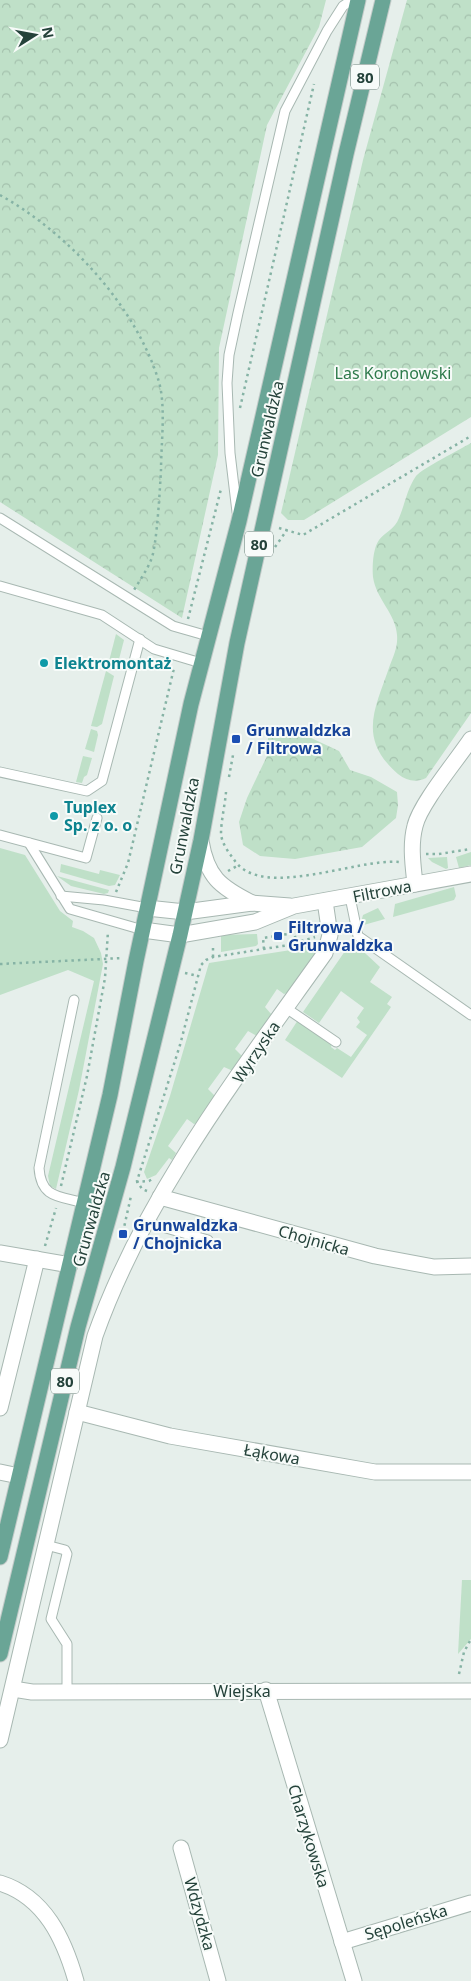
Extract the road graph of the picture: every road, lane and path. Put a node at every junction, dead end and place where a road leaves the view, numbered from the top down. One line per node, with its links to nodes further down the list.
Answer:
1 (352, 0): 7 (lane)
2 (358, 0): 7 (main road, Grunwaldzka / 80)
3 (383, 0): 23 (main road, Grunwaldzka / 80)
4 (0, 195): 12 (path)
5 (471, 436): 9 (path)
6 (0, 518): 12 (lane)
7 (239, 522): 13 (main road, Grunwaldzka / 80)
8 (279, 528): 9 (path)
9 (288, 530): 10 (path)
10 (273, 554)
11 (0, 586): 14 (lane)
12 (128, 600): 13 (lane)
13 (208, 636): 15 (main road, Grunwaldzka / 80)
14 (140, 639): 15 (lane); 18 (lane)
15 (201, 663): 35 (main road, Grunwaldzka / 80)
16 (471, 739): 29 (street)
17 (234, 748): 19 (path)
18 (0, 772)
19 (227, 783)
20 (226, 791): 27 (path)
21 (97, 818): 24 (lane)
22 (0, 835): 24 (lane)
23 (201, 840): 33 (street); 36 (main road, Grunwaldzka / 80)
24 (30, 843): 30 (lane)
25 (471, 849): 26 (path)
26 (427, 854)
27 (395, 862)
28 (470, 877): 29 (street, Filtrowa)
29 (415, 884): 31 (street, Filtrowa)
30 (61, 896): 35 (lane); 37 (lane)
31 (350, 896): 32 (street, Filtrowa); 52 (lane)
32 (325, 901): 34 (street, Filtrowa); 51 (street, Wyrzyska)
33 (252, 903): 34 (street, Filtrowa); 36 (street, Filtrowa)
34 (294, 906): 39 (street, Filtrowa)
35 (147, 908): 36 (street, Filtrowa); 37 (main road, Grunwaldzka / 80)
36 (185, 912): 39 (main road, Grunwaldzka / 80)
37 (143, 930): 39 (street, Filtrowa); 58 (main road, Grunwaldzka / 80)
38 (108, 931): 45 (path)
39 (180, 935): 74 (main road, Grunwaldzka / 80)
40 (321, 935): 42 (path)
41 (213, 942): 44 (path)
42 (297, 943): 43 (path); 43 (path)
43 (264, 949): 44 (path)
44 (213, 957): 49 (path)
45 (108, 958): 46 (path); 47 (path); 56 (path)
46 (121, 958)
47 (0, 964)
48 (186, 973): 49 (path)
49 (198, 976): 55 (path)
50 (74, 1000): 56 (lane)
51 (286, 1008): 53 (lane); 57 (street, Wyrzyska)
52 (471, 1015)
53 (336, 1042)
54 (158, 1176): 55 (path)
55 (137, 1181): 57 (path); 60 (path)
56 (58, 1196): 58 (lane); 63 (path)
57 (160, 1197): 59 (street, Wyrzyska); 65 (street, Chojnicka)
58 (85, 1203): 64 (main road, Grunwaldzka / 80)
59 (145, 1222): 61 (lane); 67 (street, Wyrzyska)
60 (122, 1236)
61 (208, 1240)
62 (0, 1253): 63 (street)
63 (40, 1255): 64 (street); 66 (street)
64 (70, 1265): 70 (main road, Grunwaldzka / 80)
65 (471, 1266)
66 (0, 1408)
67 (77, 1412): 69 (street, Łąkowa); 71 (street, Wyrzyska)
68 (0, 1472): 70 (street)
69 (471, 1472)
70 (19, 1476): 72 (main road, Grunwaldzka / 80)
71 (46, 1545): 76 (street, Wyrzyska); 79 (lane)
72 (0, 1557)
73 (471, 1639): 75 (path)
74 (0, 1654)
75 (459, 1674)
76 (13, 1689): 79 (street, Wiejska); 80 (street, Wyrzyska)
77 (266, 1690): 78 (street, Wiejska); 79 (street, Wiejska); 84 (street, Charzykowska)
78 (471, 1691)
79 (67, 1692)
80 (0, 1740)
81 (181, 1848): 86 (street, Wdzydzka)
82 (0, 1883): 85 (street)
83 (471, 1903): 84 (street, Sępoleńska)
84 (342, 1942): 87 (street, Charzykowska)
85 (76, 1981)
86 (218, 1981)
87 (354, 1981)

